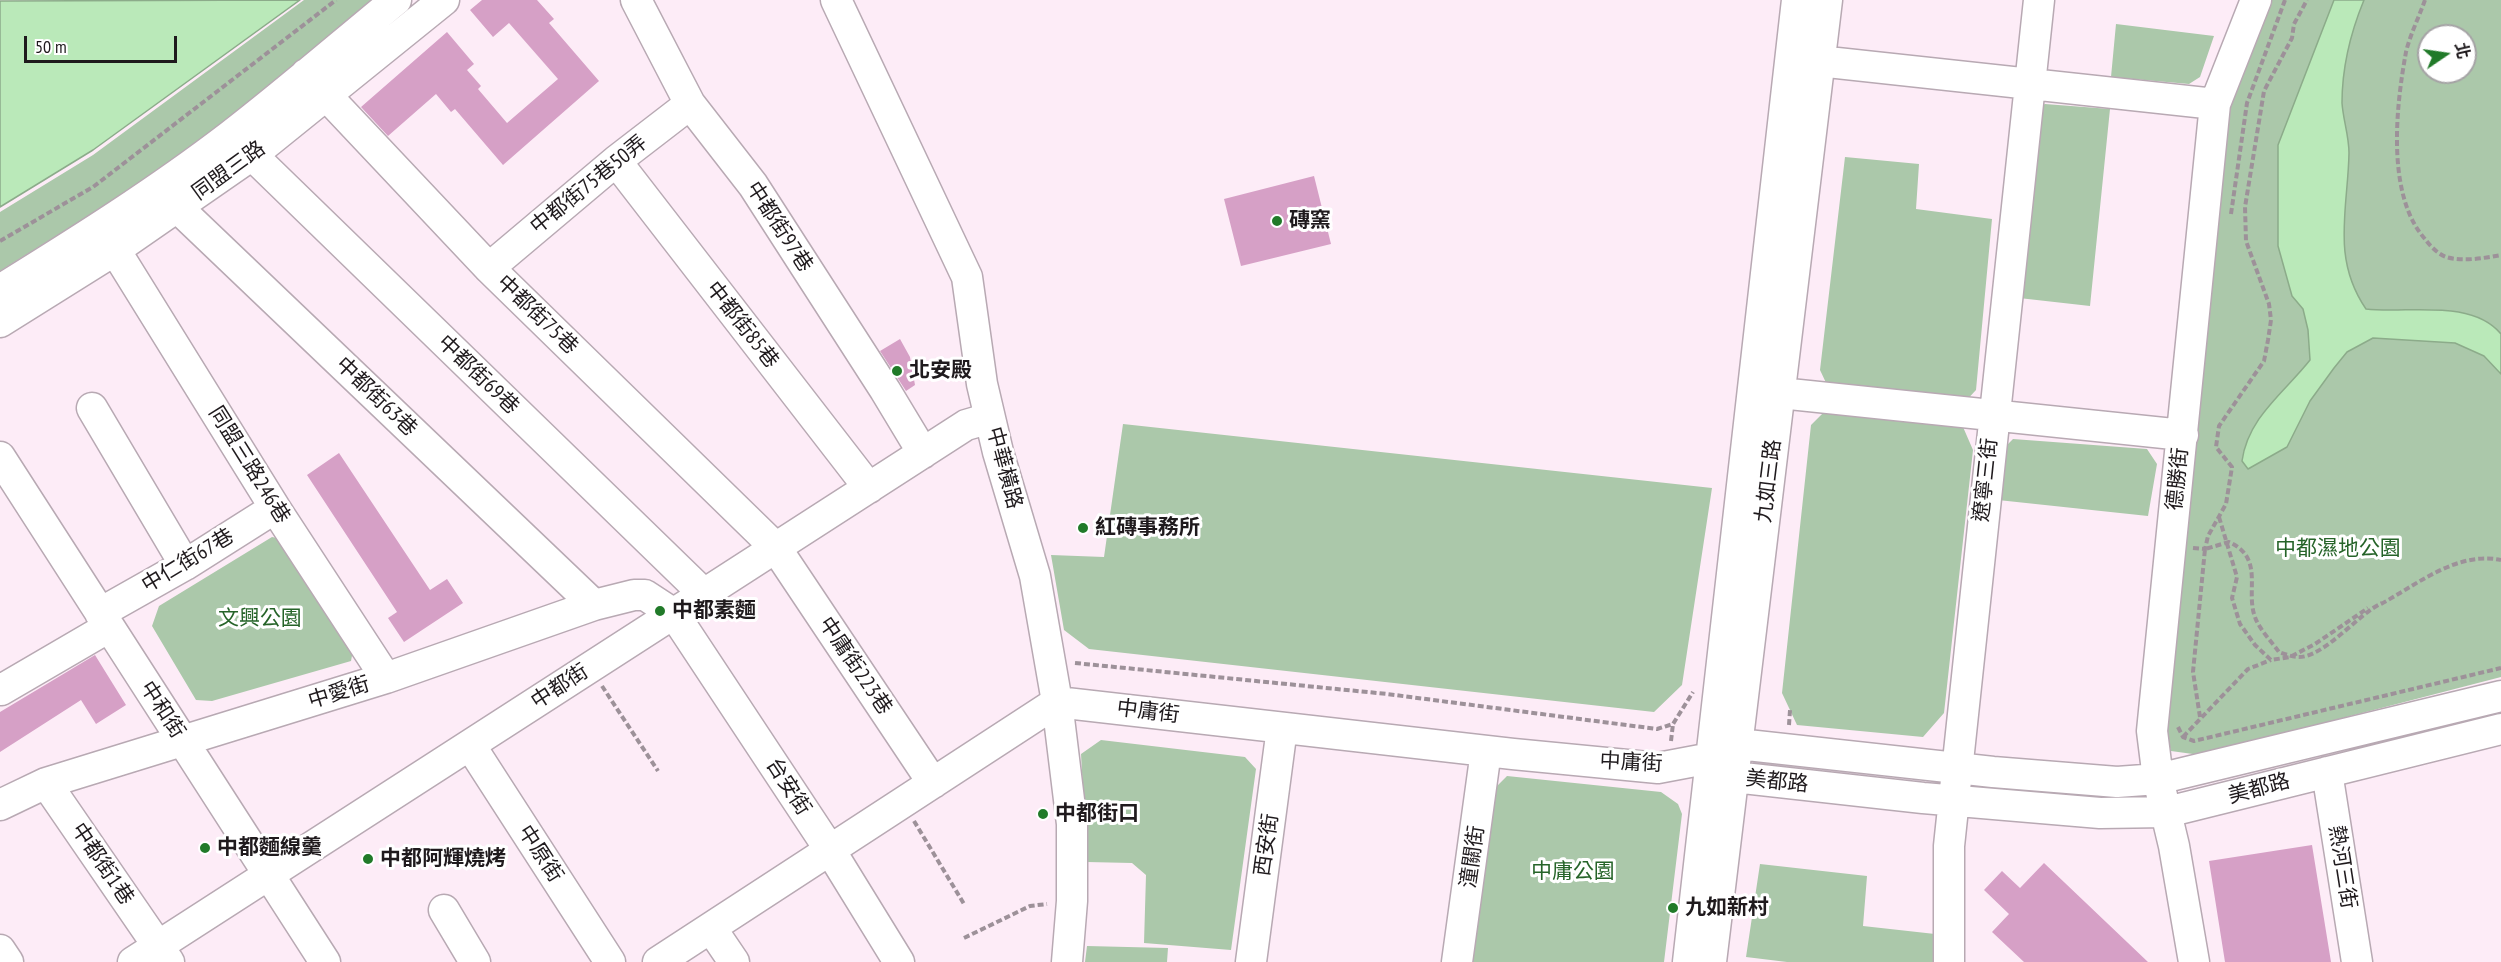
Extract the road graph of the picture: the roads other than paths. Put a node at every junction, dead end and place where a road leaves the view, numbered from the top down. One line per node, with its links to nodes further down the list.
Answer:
1 (396, 0): 10 (street, 同盟三路)
2 (444, 0): 12 (street, 同盟三路)
3 (636, 0): 13 (street, 中都街97巷)
4 (836, 0): 25 (street, 中華橫路)
5 (1797, 0): 9 (street, 九如三路)
6 (1827, 0): 9 (street, 九如三路)
7 (2039, 0): 11 (street, 遼寧三街)
8 (2256, 0): 14 (street, 德勝街)
9 (1805, 59): 11 (street); 22 (street, 九如三路); 47 (street, 九如三路)
10 (306, 74): 12 (street, 中都街75巷); 17 (street, 同盟三路)
11 (2030, 82): 14 (street); 24 (street, 遼寧三街)
12 (326, 97): 15 (street, 同盟三路); 19 (street, 中都街75巷)
13 (690, 104): 16 (street, 中都街75巷50弄); 27 (street, 中都街97巷)
14 (2214, 105): 26 (street, 德勝街)
15 (252, 155): 17 (street, 同盟三路); 33 (street, 中都街69巷)
16 (616, 161): 19 (street, 中都街75巷50弄); 29 (street, 中都街85巷)
17 (170, 197): 18 (street, 同盟三路); 20 (street, 同盟三路); 34 (street, 中都街63巷)
18 (115, 250): 21 (street, 同盟三路); 30 (street, 同盟三路246巷)
19 (489, 268): 31 (street, 中都街75巷)
20 (0, 290)
21 (0, 322)
22 (1780, 393): 24 (street); 44 (street, 九如三路)
23 (92, 408): 32 (street)
24 (1992, 415): 26 (street); 48 (street, 遼寧三街)
25 (990, 418): 27 (street, 中都街); 40 (street, 中華橫路)
26 (2183, 435): 51 (street, 德勝街)
27 (923, 453): 29 (street, 中都街)
28 (0, 457): 36 (street, 中和街)
29 (869, 489): 31 (street, 中都街)
30 (275, 507): 32 (street, 中仁街67巷); 37 (street, 同盟三路246巷)
31 (777, 548): 33 (street, 中都街); 53 (street, 中庸街223巷)
32 (185, 565): 36 (street, 中仁街67巷)
33 (704, 594): 35 (street, 中都街)
34 (594, 605): 35 (street, 中愛街); 37 (street, 中愛街)
35 (674, 614): 45 (street, 中都街); 57 (street, 台安街)
36 (105, 620): 38 (street, 中仁街67巷); 43 (street, 中和街)
37 (386, 678): 43 (street, 中愛街)
38 (0, 688)
39 (2501, 696): 51 (street, 美都路)
40 (1057, 702): 41 (street, 中庸街); 53 (street); 70 (street, 中華橫路)
41 (1282, 728): 46 (street, 中庸街); 71 (street, 西安街)
42 (2501, 729): 49 (street, 美都路)
43 (183, 741): 52 (street, 中愛街); 58 (street, 中和街)
44 (1738, 744): 47 (street, 美都路); 48 (street, 美都路); 50 (street, 九如三路)
45 (470, 745): 58 (street, 中都街); 66 (street, 中原街)
46 (1486, 751): 47 (street, 中庸街); 72 (street, 潼關街)
47 (1711, 758): 50 (street, 美都路); 73 (street, 九如三路)
48 (1956, 768): 51 (street, 美都路); 54 (street, 遼寧三街)
49 (2327, 772): 56 (street, 美都路); 77 (street, 熱河三街)
50 (1734, 777): 54 (street, 美都路); 74 (street, 九如三路)
51 (2158, 779): 56 (street, 德勝街)
52 (46, 783): 55 (street, 中愛街); 62 (street, 中都街1巷)
53 (933, 783): 57 (street)
54 (1953, 801): 56 (street, 美都路); 75 (street, 遼寧三街)
55 (0, 805)
56 (2167, 813): 76 (street, 德勝街)
57 (830, 850): 60 (street); 69 (street, 台安街)
58 (268, 875): 62 (street, 中都街); 64 (street, 中和街)
59 (444, 910): 65 (street)
60 (711, 928): 67 (street); 68 (street)
61 (0, 950): 63 (street)
62 (153, 957)
63 (8, 962)
64 (325, 962)
65 (475, 962)
66 (610, 962)
67 (658, 962)
68 (734, 962)
69 (898, 962)
70 (1067, 962)
71 (1251, 962)
72 (1458, 962)
73 (1688, 962)
74 (1712, 962)
75 (1949, 962)
76 (2194, 962)
77 (2357, 962)

